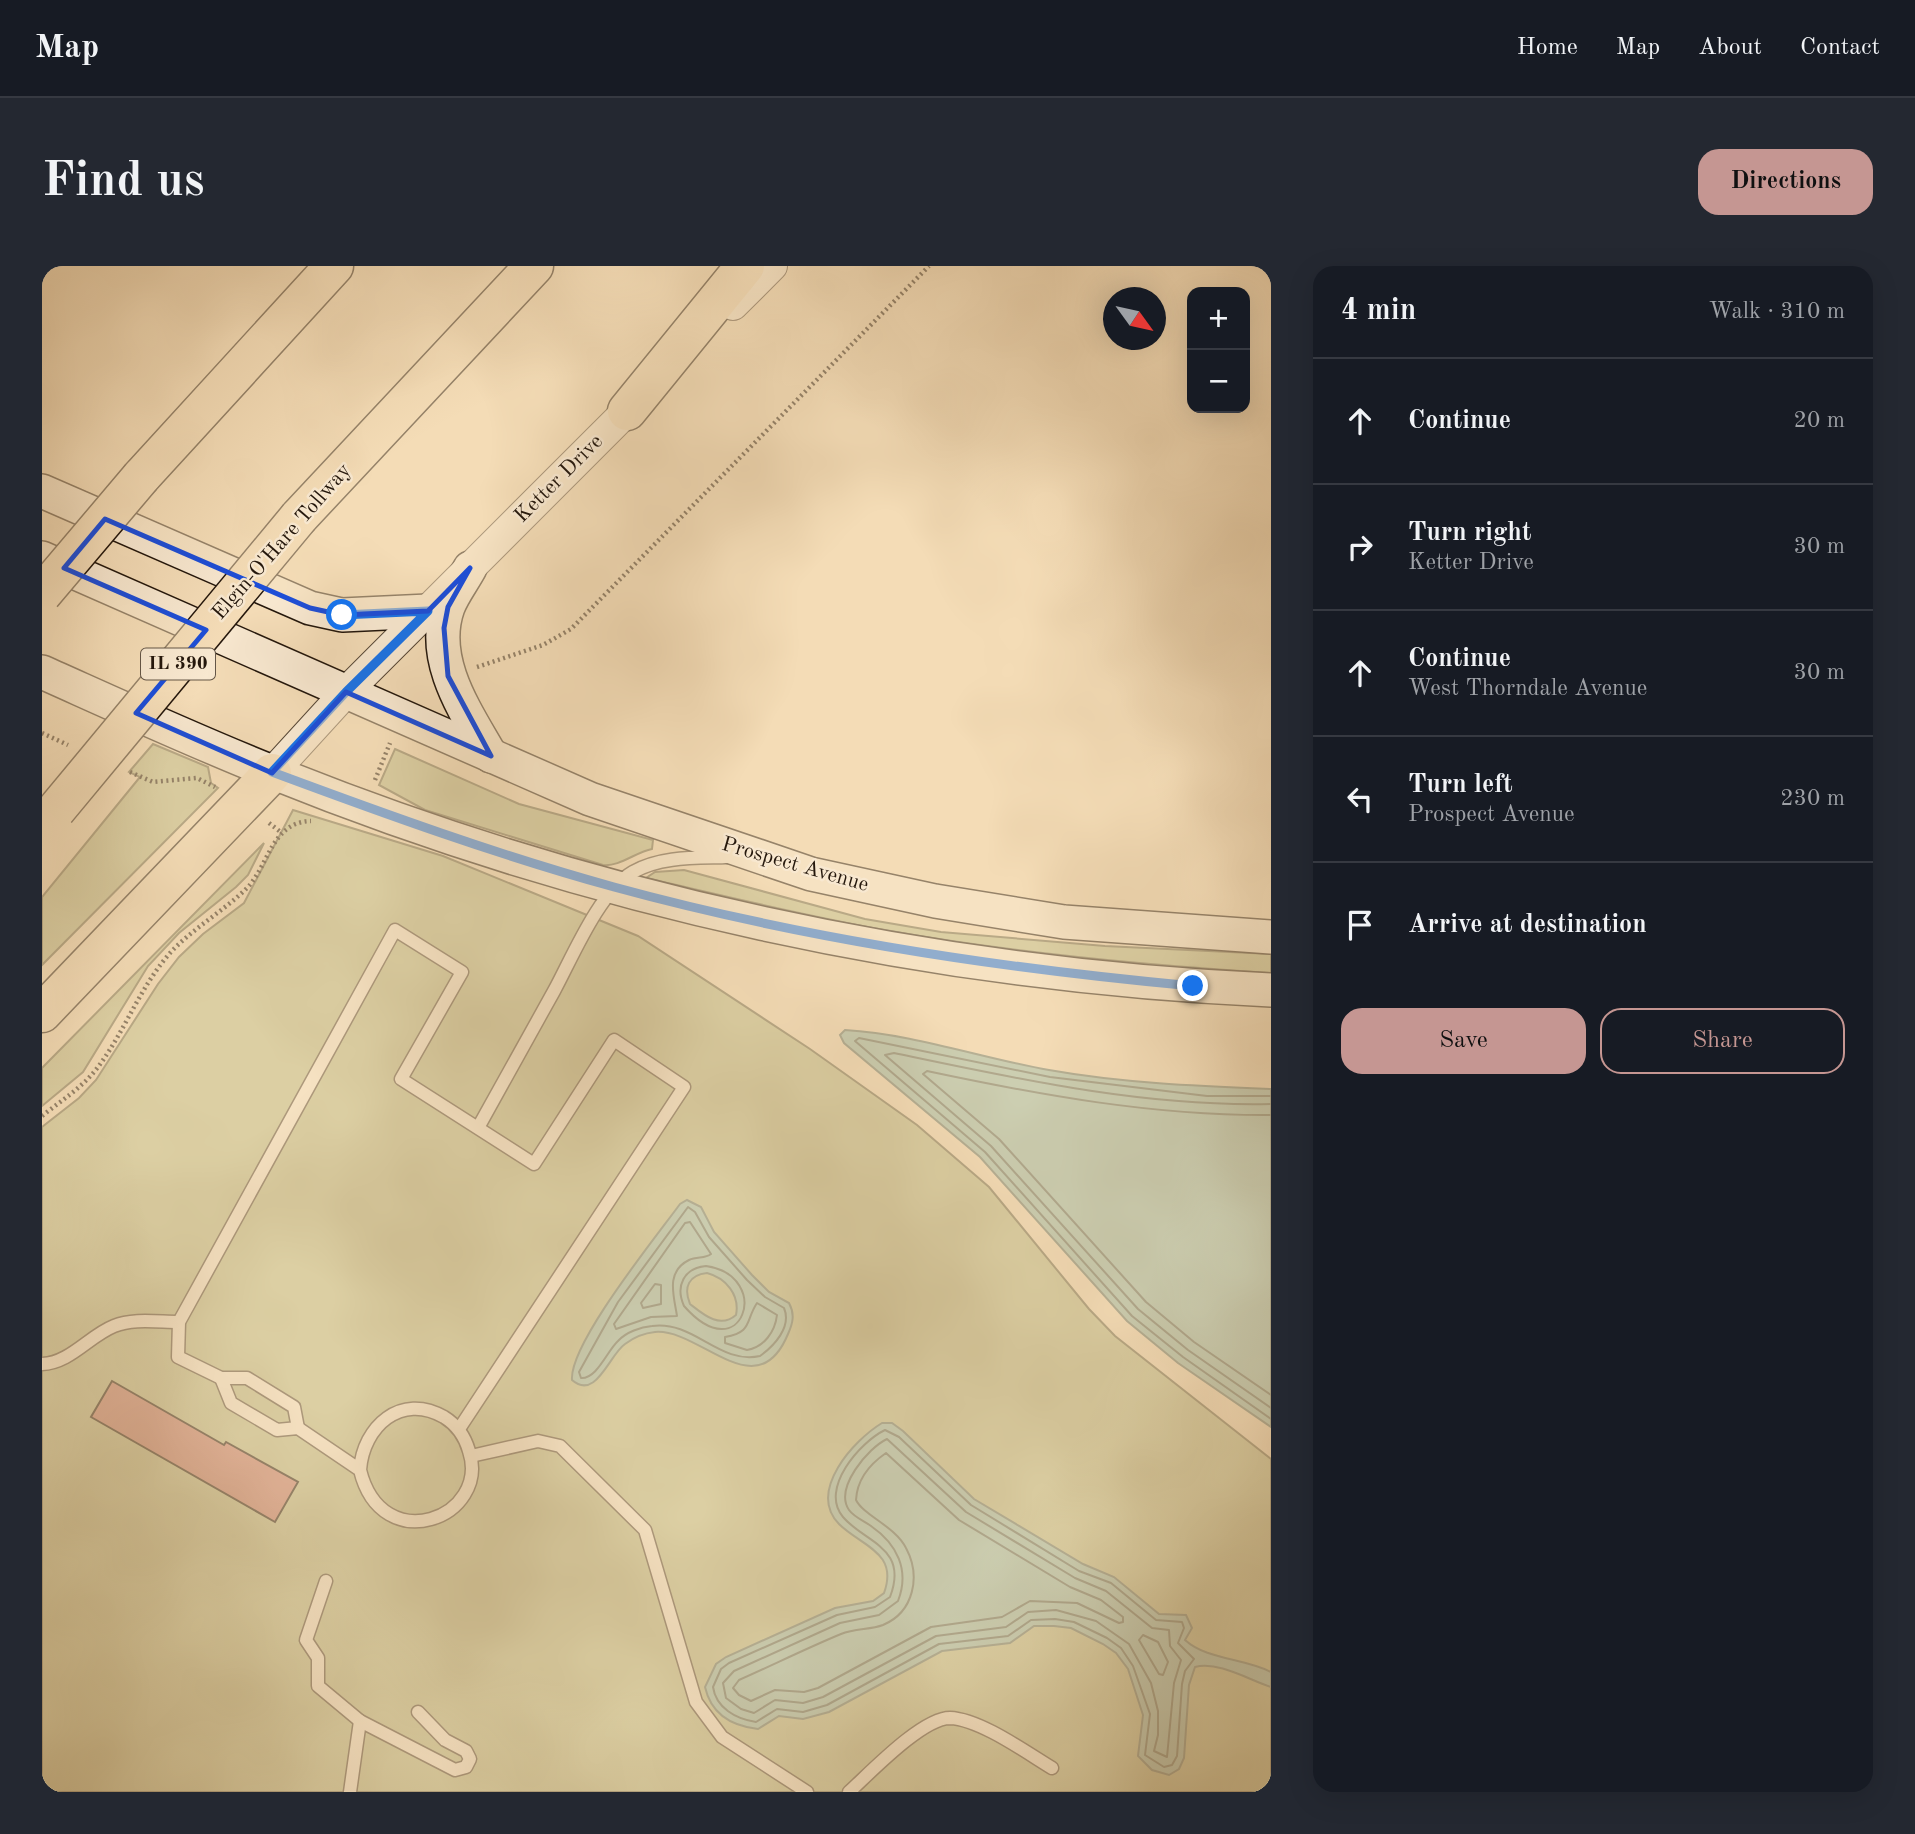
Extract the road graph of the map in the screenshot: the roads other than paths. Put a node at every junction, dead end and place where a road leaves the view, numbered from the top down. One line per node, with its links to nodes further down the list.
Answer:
1 (334, 266): 9 (highway, bridge)
2 (534, 266): 15 (highway, Elgin-O'Hare Tollway / IL 390, bridge)
3 (745, 266): 5 (highway)
4 (772, 266): 5 (street, Ketter Drive)
5 (627, 411): 8 (street, Ketter Drive)
6 (42, 491): 10 (main road)
7 (42, 558): 12 (main road, Prospect Avenue)
8 (470, 568): 10 (street, Ketter Drive); 13 (main road)
9 (42, 594)
10 (428, 611): 12 (street, Ketter Drive)
11 (42, 672): 14 (main road)
12 (346, 692): 13 (main road, Prospect Avenue); 14 (street, Ketter Drive)
13 (491, 756): 16 (main road, Prospect Avenue)
14 (272, 772): 17 (main road); 20 (highway)
15 (49, 819)
16 (754, 856): 17 (lane); 18 (main road, Prospect Avenue)
17 (614, 887): 19 (main road); 21 (lane)
18 (1271, 937)
19 (1271, 990)
20 (42, 1013)
21 (479, 1126): 22 (lane); 26 (lane)
22 (179, 1322): 23 (lane); 24 (lane)
23 (42, 1364)
24 (221, 1378): 25 (lane); 25 (lane)
25 (298, 1428): 28 (lane)
26 (459, 1429): 27 (lane); 28 (lane)
27 (471, 1456): 28 (lane); 34 (lane)
28 (360, 1470)
29 (326, 1581): 31 (lane)
30 (418, 1712): 31 (lane)
31 (360, 1721): 33 (lane)
32 (1052, 1769): 35 (lane)
33 (350, 1792)
34 (807, 1792)
35 (849, 1792)

